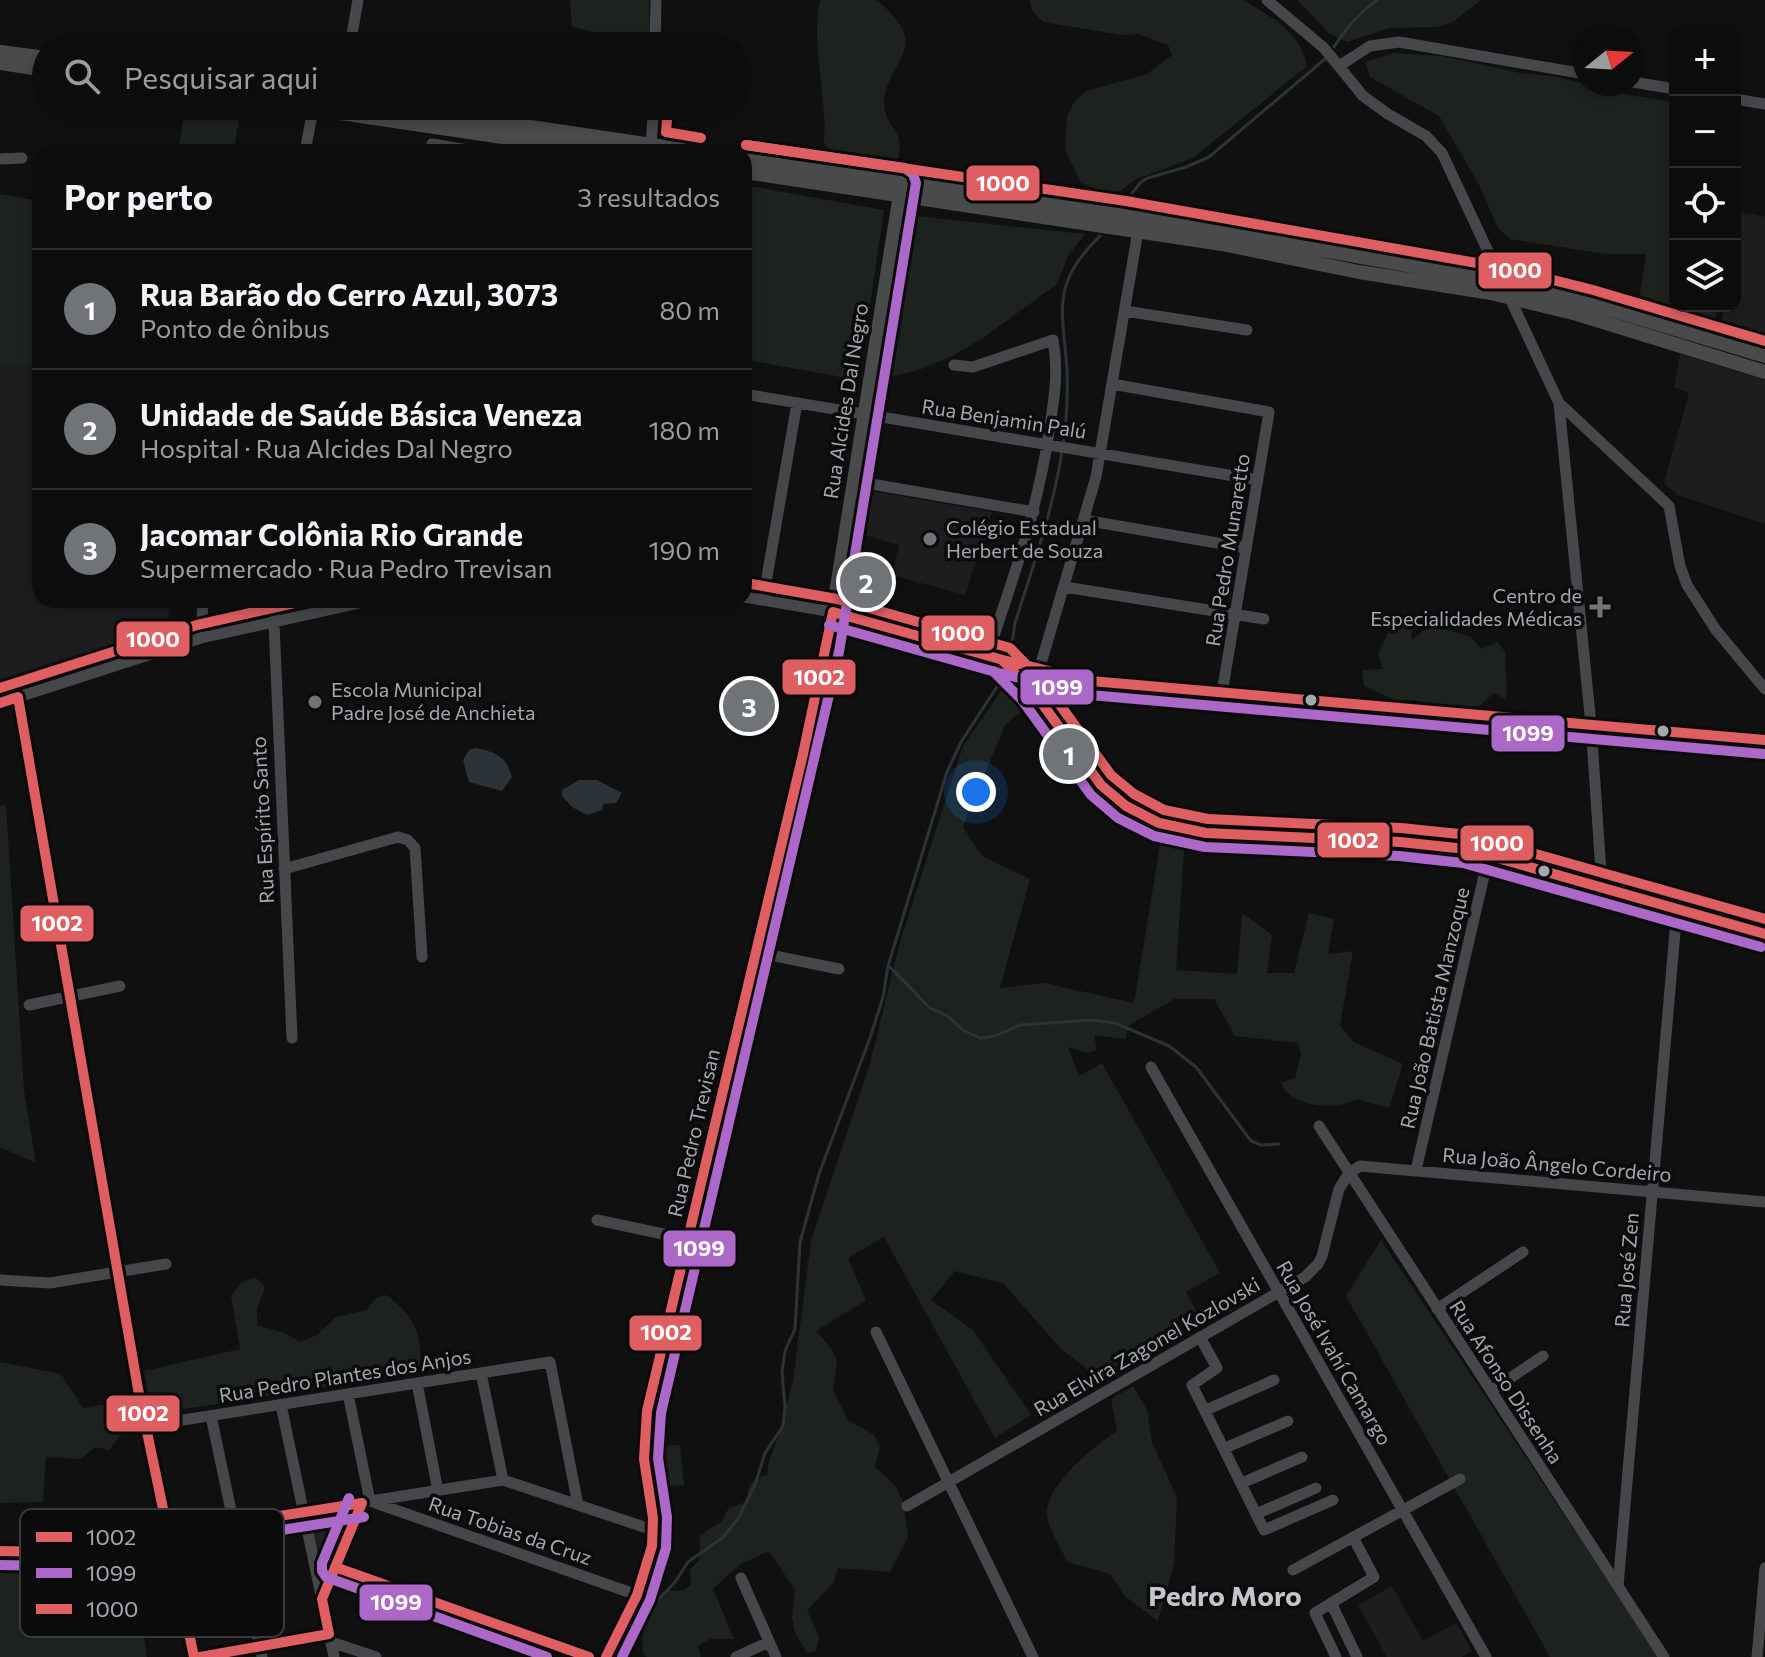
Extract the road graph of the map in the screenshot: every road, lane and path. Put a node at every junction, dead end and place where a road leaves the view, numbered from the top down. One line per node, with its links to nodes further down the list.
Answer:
1 (358, 0): 4 (street)
2 (656, 0): 5 (street)
3 (1267, 0): 9 (street)
4 (352, 32)
5 (655, 32)
6 (0, 52): 7 (main road)
7 (32, 56)
8 (0, 63): 10 (main road)
9 (1339, 66): 11 (street); 33 (street)
10 (32, 68)
11 (1573, 72)
12 (1645, 84): 13 (street)
13 (1669, 88)
14 (1741, 100): 15 (street)
15 (1765, 104)
16 (311, 120): 21 (street)
17 (388, 120): 20 (main road)
18 (477, 120): 24 (main road)
19 (653, 120): 25 (street)
20 (435, 127): 22 (street); 23 (main road)
21 (306, 144)
22 (432, 144)
23 (550, 144)
24 (627, 144)
25 (652, 144)
26 (22, 158): 27 (street)
27 (0, 159)
28 (752, 161): 30 (main road)
29 (752, 173): 30 (main road)
30 (901, 189): 31 (main road); 44 (main road, Rua Alcides Dal Negro)
31 (1123, 222): 32 (main road); 33 (main road)
32 (1138, 231): 34 (main road); 35 (street)
33 (1503, 282): 34 (street); 37 (main road)
34 (1511, 297): 39 (main road); 43 (street)
35 (1125, 311): 36 (street); 40 (street)
36 (1247, 330)
37 (1765, 356)
38 (954, 365): 45 (street)
39 (1765, 372)
40 (1112, 384): 46 (street); 47 (street, Rua Pedro Munaretto)
41 (752, 395): 42 (street, Rua Benjamin Palú)
42 (797, 403): 44 (street, Rua Benjamin Palú); 54 (street)
43 (1559, 403): 66 (street); 71 (street)
44 (865, 414): 45 (street, Rua Benjamin Palú); 48 (main road, Rua Alcides Dal Negro)
45 (1051, 445): 46 (street, Rua Benjamin Palú); 49 (street)
46 (1101, 454): 47 (street, Rua Benjamin Palú); 50 (street)
47 (1258, 480): 51 (street, Rua Pedro Munaretto)
48 (854, 481): 49 (street); 58 (main road, Rua Alcides Dal Negro)
49 (1034, 512): 63 (street)
50 (1084, 520): 51 (street); 52 (street)
51 (1246, 548): 59 (street, Rua Pedro Munaretto)
52 (1065, 587): 59 (street); 65 (street)
53 (752, 598): 54 (street)
54 (763, 600): 58 (street)
55 (203, 608): 62 (street)
56 (273, 608): 61 (street, Rua Espírito Santo)
57 (335, 608): 61 (street)
58 (833, 612): 63 (main road); 78 (street, Rua Pedro Trevisan)
59 (1235, 614): 60 (street); 68 (street, Rua Pedro Munaretto)
60 (1264, 619)
61 (272, 621): 62 (street); 74 (street, Rua Espírito Santo)
62 (201, 638): 69 (street)
63 (987, 656): 64 (main road)
64 (1003, 660): 65 (main road); 67 (main road)
65 (1039, 670): 67 (main road); 68 (main road)
66 (1765, 689)
67 (1033, 691): 73 (main road)
68 (1222, 693): 71 (main road)
69 (18, 697): 70 (street); 82 (street)
70 (0, 703)
71 (1591, 725): 72 (main road); 75 (street)
72 (1765, 740)
73 (1489, 854): 75 (main road); 87 (street, Rua João Batista Manzoque)
74 (284, 869): 79 (street); 84 (street, Rua Espírito Santo)
75 (1602, 886): 76 (main road)
76 (1677, 909): 77 (main road); 89 (street, Rua José Zen)
77 (1765, 934)
78 (755, 952): 80 (street); 92 (street, Rua Pedro Trevisan)
79 (422, 957)
80 (839, 969)
81 (120, 986): 82 (street)
82 (70, 996): 83 (street); 95 (street)
83 (29, 1005)
84 (292, 1038)
85 (1151, 1067): 97 (street, Rua José Ivahí Camargo)
86 (1319, 1126): 88 (street, Rua Afonso Dissenha)
87 (1416, 1170): 88 (street, Rua João Ângelo Cordeiro); 89 (street, Rua João Ângelo Cordeiro)
88 (1349, 1173): 97 (street, Rua Elvira Zagonel Kozlovski); 98 (street, Rua Afonso Dissenha)
89 (1652, 1192): 90 (street, Rua João Ângelo Cordeiro); 138 (street, Rua José Zen)
90 (1765, 1202)
91 (597, 1220): 92 (street)
92 (687, 1239): 130 (street, Rua Pedro Trevisan)
93 (1523, 1252): 98 (street)
94 (166, 1264): 95 (street)
95 (118, 1272): 96 (street); 111 (street)
96 (0, 1280)
97 (1279, 1292): 100 (street, Rua Elvira Zagonel Kozlovski); 126 (street, Rua José Ivahí Camargo)
98 (1437, 1309): 105 (street, Rua Afonso Dissenha)
99 (876, 1332): 116 (street)
100 (1200, 1337): 108 (street); 116 (street, Rua Elvira Zagonel Kozlovski)
101 (1543, 1356): 105 (street)
102 (481, 1373): 104 (street, Rua Pedro Plantes dos Anjos); 115 (street); 122 (street, Rua Pedro Plantes dos Anjos)
103 (1274, 1380): 108 (street)
104 (417, 1383): 106 (street, Rua Pedro Plantes dos Anjos); 119 (street)
105 (1491, 1391): 138 (street, Rua Afonso Dissenha)
106 (348, 1394): 107 (street, Rua Pedro Plantes dos Anjos); 121 (street)
107 (281, 1405): 109 (street, Rua Pedro Plantes dos Anjos); 127 (street)
108 (1206, 1410): 112 (street)
109 (211, 1416): 111 (street, Rua Pedro Plantes dos Anjos); 125 (street)
110 (1288, 1421): 112 (street)
111 (145, 1426): 124 (street)
112 (1225, 1448): 117 (street)
113 (1302, 1457): 117 (street)
114 (1460, 1479): 126 (street)
115 (503, 1480): 119 (street); 122 (street)
116 (949, 1482): 123 (street, Rua Elvira Zagonel Kozlovski); 153 (street)
117 (1242, 1483): 128 (street)
118 (1316, 1488): 128 (street)
119 (438, 1491): 121 (street)
120 (1333, 1500): 128 (street)
121 (366, 1502): 127 (street); 134 (street); 139 (street, Rua Tobias da Cruz)
122 (578, 1505): 130 (street)
123 (907, 1506)
124 (163, 1509)
125 (231, 1509)
126 (1403, 1510): 131 (street); 156 (street, Rua José Ivahí Camargo)
127 (304, 1512): 129 (street); 140 (street)
128 (1256, 1514)
129 (284, 1515)
130 (653, 1530): 139 (street, Rua Pedro Trevisan)
131 (1353, 1537): 136 (street); 141 (street)
132 (0, 1551): 133 (street)
133 (20, 1551)
134 (335, 1567): 140 (street); 146 (street)
135 (1765, 1568): 158 (street)
136 (1293, 1570)
137 (741, 1578): 144 (street)
138 (1618, 1586): 157 (street, Rua Afonso Dissenha)
139 (637, 1595): 150 (street, Rua Pedro Trevisan)
140 (322, 1599): 143 (street)
141 (1331, 1603): 154 (street); 155 (street)
142 (192, 1637): 147 (street)
143 (330, 1638): 145 (street); 148 (street); 149 (street)
144 (769, 1642): 151 (street); 152 (street)
145 (261, 1652): 147 (street)
146 (584, 1656)
147 (197, 1657)
148 (334, 1657)
149 (376, 1657)
150 (606, 1657)
151 (736, 1657)
152 (776, 1657)
153 (1033, 1657)
154 (1336, 1657)
155 (1357, 1657)
156 (1486, 1657)
157 (1664, 1657)
158 (1757, 1657)

